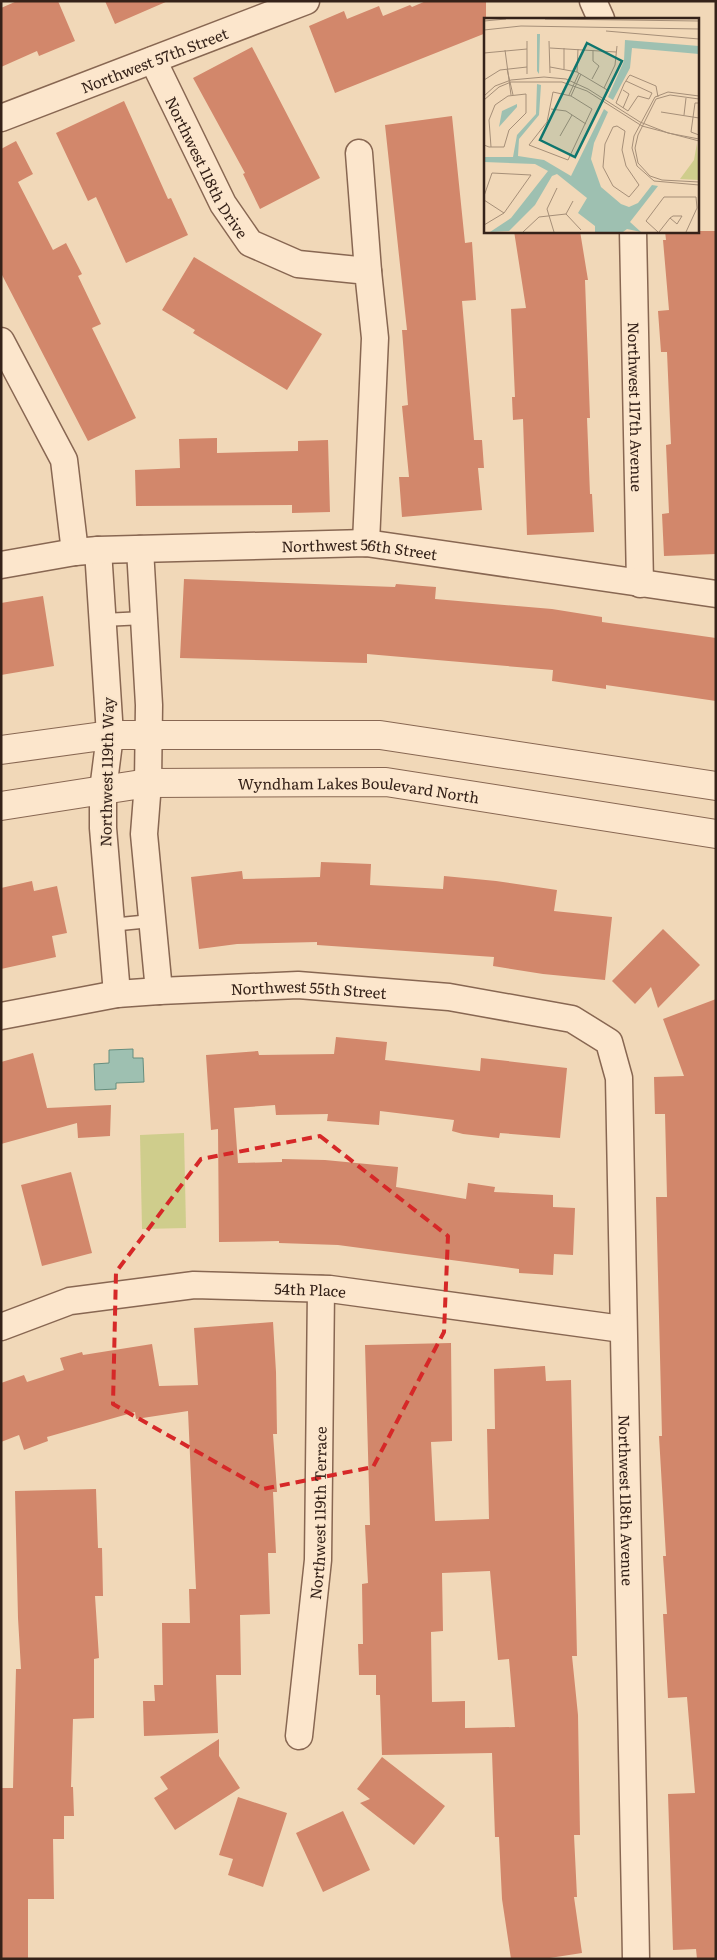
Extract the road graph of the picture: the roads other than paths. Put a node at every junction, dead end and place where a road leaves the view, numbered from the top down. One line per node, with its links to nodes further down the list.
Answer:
1 (306, 1): 4 (street, Northwest 57th Street)
2 (593, 1): 3 (street)
3 (601, 18)
4 (153, 60): 5 (street, Northwest 57th Street); 8 (street, Northwest 118th Drive)
5 (1, 118)
6 (359, 153): 8 (street)
7 (633, 232): 14 (street, Northwest 117th Avenue)
8 (368, 271): 10 (street)
9 (1, 340): 12 (street, Northwest 119th Way)
10 (366, 543): 11 (street, Northwest 56th Street); 14 (street, Northwest 56th Street)
11 (140, 549): 12 (street, Northwest 56th Street); 16 (street)
12 (87, 551): 13 (street, Northwest 56th Street); 17 (street, Northwest 119th Way)
13 (1, 565)
14 (640, 584): 15 (street, Northwest 56th Street)
15 (716, 594)
16 (144, 618): 17 (lane); 19 (street)
17 (103, 620): 18 (street, Northwest 119th Way)
18 (110, 735): 19 (street); 20 (street); 23 (street, Northwest 119th Way)
19 (148, 735): 21 (street); 22 (street)
20 (1, 750)
21 (148, 783): 23 (street, Wyndham Lakes Boulevard North); 25 (street, Wyndham Lakes Boulevard North); 26 (street)
22 (716, 786)
23 (103, 790): 24 (street, Wyndham Lakes Boulevard North); 27 (street, Northwest 119th Way)
24 (1, 806)
25 (716, 834)
26 (151, 921): 27 (lane); 28 (street)
27 (110, 925): 29 (street, Northwest 119th Way)
28 (159, 990): 29 (street, Northwest 55th Street); 31 (street, Northwest 55th Street)
29 (117, 994): 30 (street, Northwest 55th Street)
30 (1, 1016)
31 (609, 1042): 34 (street, Northwest 118th Avenue)
32 (321, 1289): 33 (street, 54th Place); 34 (street, 54th Place); 35 (street, Northwest 119th Terrace)
33 (1, 1327)
34 (622, 1329): 36 (street, Northwest 118th Avenue)
35 (299, 1736)
36 (636, 1959)

